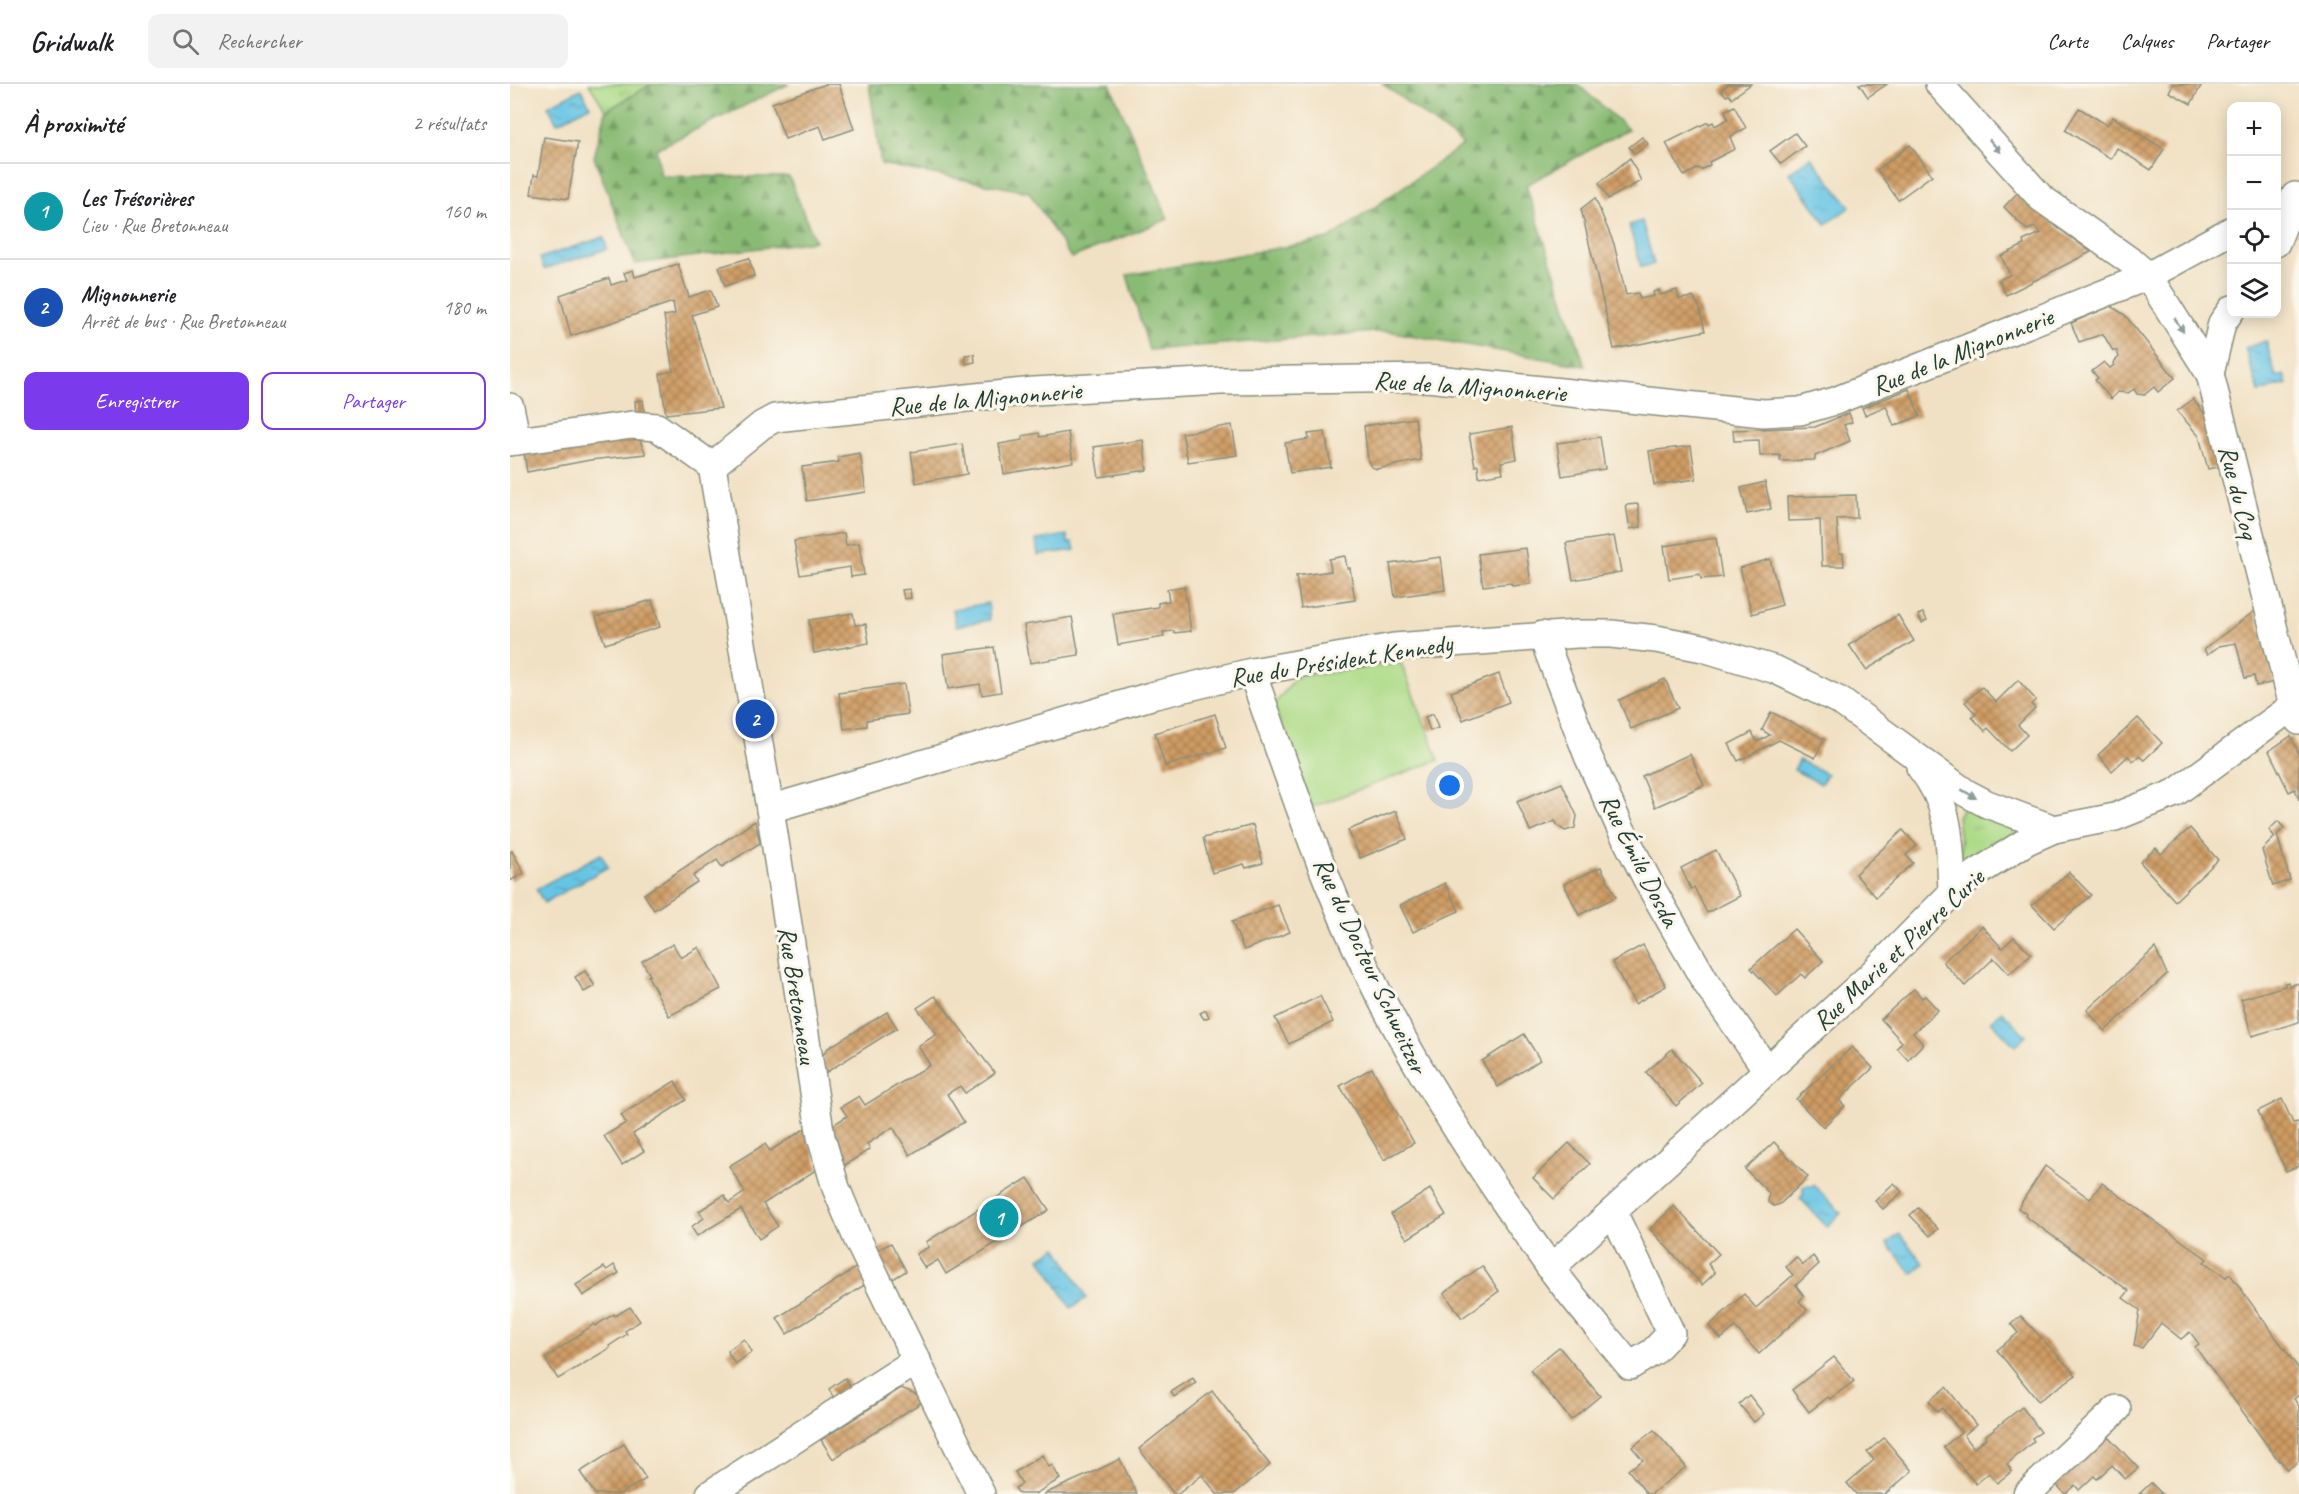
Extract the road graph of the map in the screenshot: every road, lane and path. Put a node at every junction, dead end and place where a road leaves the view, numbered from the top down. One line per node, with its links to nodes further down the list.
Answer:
1 (1939, 84): 5 (street, Rue du Coq, one-way to 5)
2 (2290, 198): 3 (street)
3 (2281, 229)
4 (2227, 233): 5 (street, Rue de la Mignonnerie)
5 (2148, 276): 7 (street, Rue du Coq, one-way to 7); 10 (street, Rue de la Mignonnerie)
6 (2227, 316): 7 (street)
7 (2210, 374): 13 (street, Rue du Coq)
8 (510, 407): 9 (street)
9 (513, 442): 10 (street)
10 (712, 466): 15 (street, Rue Bretonneau)
11 (1542, 634): 12 (street, Rue du Président Kennedy); 14 (street, Rue du Président Kennedy); 18 (street, Rue Émile Dosda)
12 (1252, 672): 15 (street, Rue du Président Kennedy); 20 (street, Rue du Docteur Schweitzer)
13 (2296, 714): 16 (street, Rue Marie et Pierre Curie)
14 (1905, 747): 16 (street, Rue du Président Kennedy, one-way to 16); 17 (street, Rue du Président Kennedy)
15 (770, 809): 21 (street, Rue Bretonneau)
16 (2054, 829): 17 (street, Rue Marie et Pierre Curie)
17 (1952, 893): 18 (street, Rue Marie et Pierre Curie)
18 (1767, 1070): 19 (street, Rue Marie et Pierre Curie)
19 (1613, 1212): 20 (street, Rue Marie et Pierre Curie); 20 (street, Rue du Docteur Schweitzer)
20 (1551, 1268)
21 (917, 1360): 23 (street); 24 (street, Rue Bretonneau)
22 (2117, 1409): 25 (street)
23 (710, 1494)
24 (981, 1494)
25 (2027, 1494)

